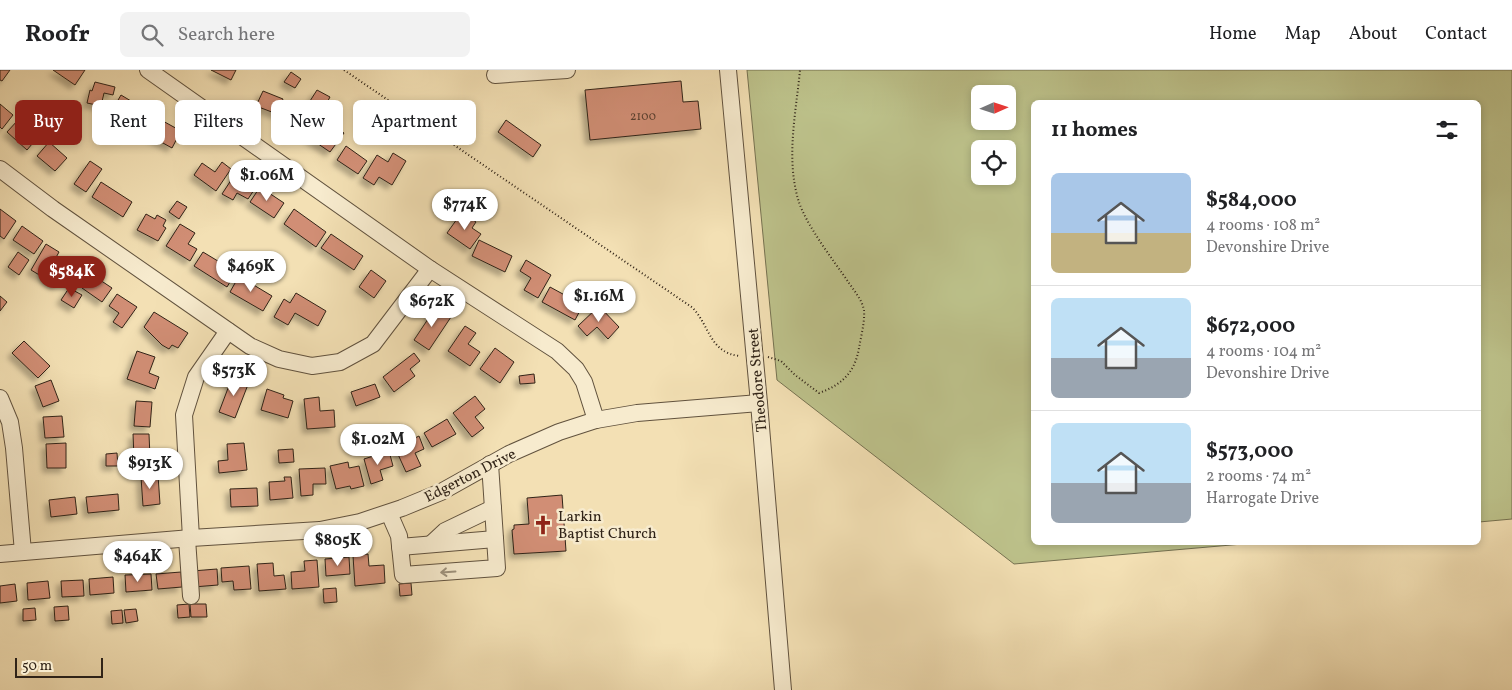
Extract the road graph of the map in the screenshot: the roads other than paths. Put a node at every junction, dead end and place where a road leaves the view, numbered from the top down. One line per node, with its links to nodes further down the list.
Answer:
1 (148, 70): 7 (street)
2 (567, 70): 4 (street)
3 (728, 70): 10 (street, Theodore Street)
4 (539, 71): 5 (street)
5 (495, 75)
6 (0, 169): 8 (street)
7 (430, 269): 8 (street); 11 (street)
8 (228, 331): 15 (street)
9 (0, 398): 19 (street)
10 (759, 403): 11 (street, Edgerton Drive); 22 (street, Theodore Street)
11 (596, 420): 12 (street, Edgerton Drive)
12 (490, 464): 13 (street); 14 (street, Edgerton Drive)
13 (493, 508): 16 (street); 17 (street)
14 (389, 513): 15 (street, Edgerton Drive); 18 (street)
15 (189, 538): 19 (street, Edgerton Drive); 21 (street)
16 (495, 539): 17 (street); 18 (street, one-way to 18)
17 (431, 544): 18 (street)
18 (400, 547)
19 (23, 552): 20 (street, Edgerton Drive)
20 (0, 554)
21 (191, 596)
22 (783, 690)

